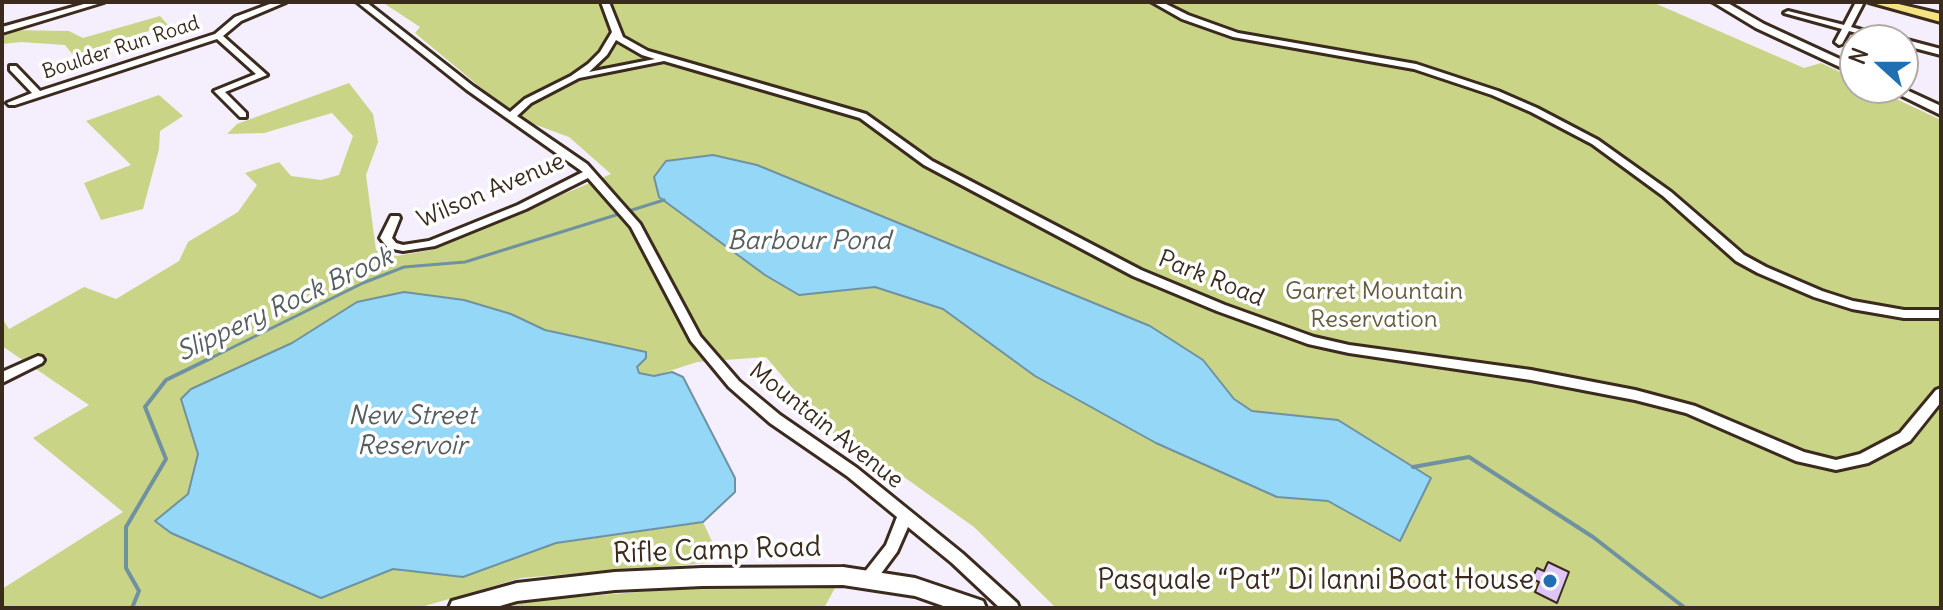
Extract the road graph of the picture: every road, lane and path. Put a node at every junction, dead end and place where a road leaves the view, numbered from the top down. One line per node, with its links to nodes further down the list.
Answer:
1 (100, 2): 13 (street)
2 (282, 2): 15 (street, Boulder Run Road)
3 (361, 2): 27 (street, Mountain Avenue)
4 (605, 2): 14 (street)
5 (1156, 2): 30 (street)
6 (1718, 2): 19 (street)
7 (1860, 2): 11 (street)
8 (1875, 2): 10 (main road)
9 (1788, 13): 12 (street)
10 (1941, 18)
11 (1848, 24)
12 (1839, 26)
13 (4, 28)
14 (617, 31): 18 (street, Park Road); 21 (street, Park Road)
15 (218, 36): 22 (street, Boulder Run Road); 26 (street)
16 (1919, 46): 17 (street)
17 (1941, 52)
18 (661, 60): 21 (street, Park Road); 33 (street, Park Road)
19 (1839, 63)
20 (13, 68): 22 (street)
21 (574, 78): 27 (street, Park Road)
22 (38, 94): 24 (street, Boulder Run Road)
23 (1919, 101): 25 (street)
24 (12, 103)
25 (1941, 111)
26 (243, 115)
27 (511, 116): 28 (street, Mountain Avenue)
28 (589, 173): 29 (street, Wilson Avenue); 34 (street, Mountain Avenue)
29 (395, 218)
30 (1941, 314)
31 (38, 360): 32 (street)
32 (2, 378)
33 (1941, 393)
34 (905, 516): 35 (street); 38 (street, Mountain Avenue)
35 (868, 578): 36 (street, Rifle Camp Road); 37 (street, Rifle Camp Road)
36 (460, 608)
37 (975, 608)
38 (1011, 608)

